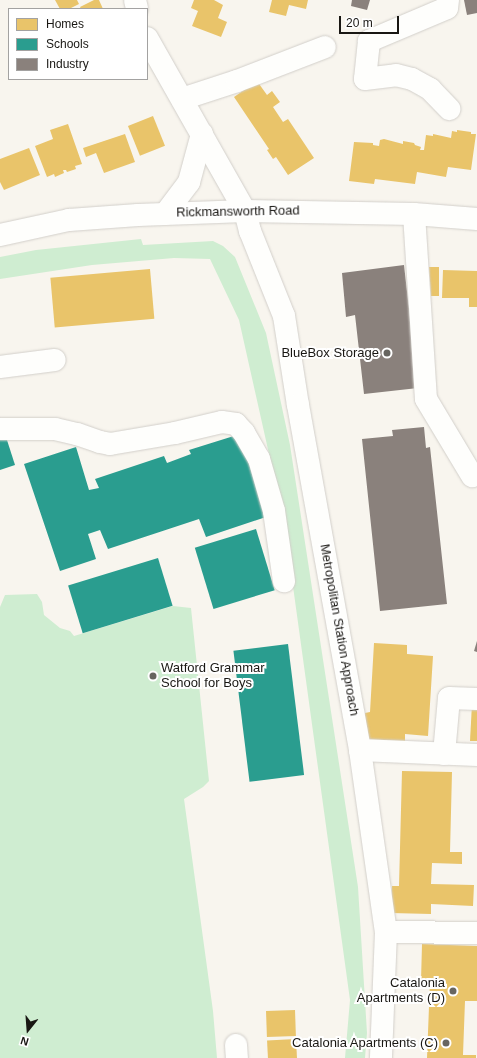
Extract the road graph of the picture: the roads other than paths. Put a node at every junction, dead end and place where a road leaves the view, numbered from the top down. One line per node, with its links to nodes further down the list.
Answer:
1 (448, 0): 5 (street)
2 (148, 40): 4 (street, Metropolitan Station Approach)
3 (325, 47): 4 (street)
4 (182, 99): 6 (street, Metropolitan Station Approach)
5 (450, 109)
6 (202, 134): 7 (street, Metropolitan Station Approach); 8 (street)
7 (245, 211): 8 (street, Rickmansworth Road); 9 (street, Rickmansworth Road); 18 (street, Metropolitan Station Approach)
8 (165, 214): 11 (street, Rickmansworth Road)
9 (414, 214): 10 (street, Rickmansworth Road); 15 (street)
10 (477, 219)
11 (0, 235)
12 (55, 360): 13 (street)
13 (0, 367)
14 (0, 429): 16 (street)
15 (472, 476)
16 (284, 581)
17 (477, 699): 19 (street)
18 (360, 750): 19 (street); 21 (street, Metropolitan Station Approach)
19 (444, 754): 20 (street)
20 (477, 755)
21 (386, 932): 22 (street); 23 (street, Metropolitan Station Approach)
22 (477, 933)
23 (381, 1058)

